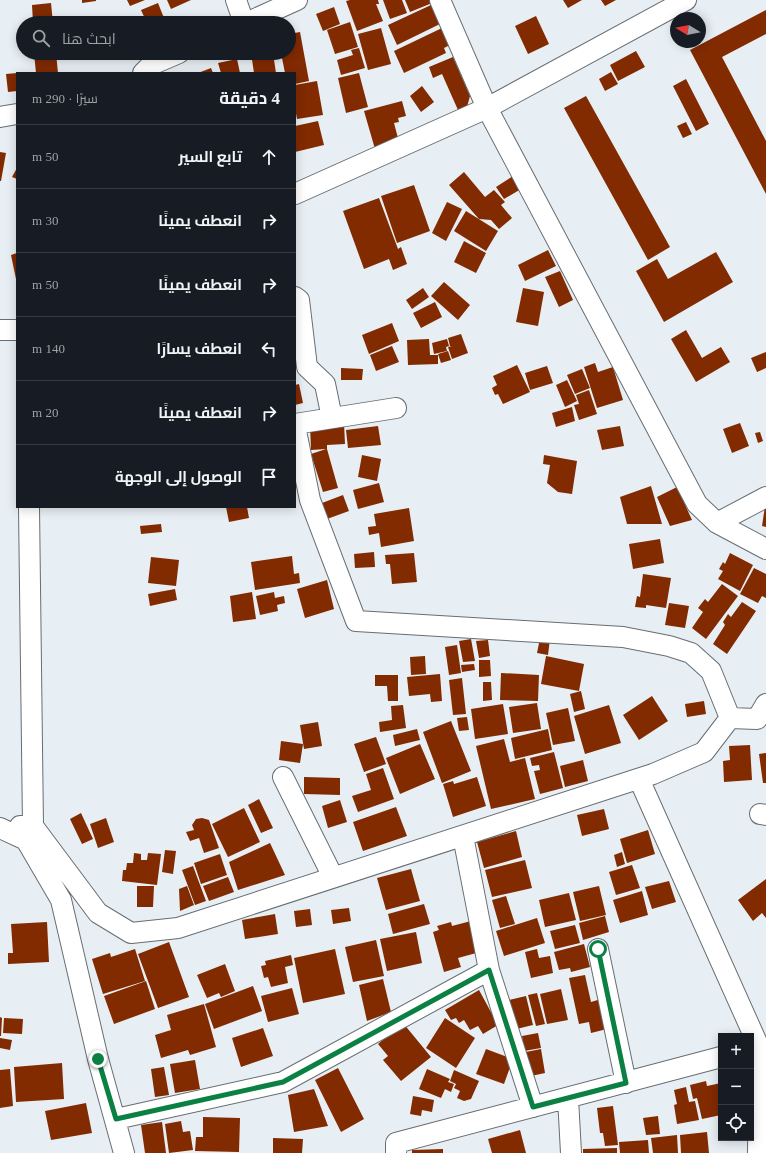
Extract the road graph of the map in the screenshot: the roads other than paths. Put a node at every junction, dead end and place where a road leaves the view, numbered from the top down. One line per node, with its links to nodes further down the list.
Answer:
1 (236, 0): 6 (street)
2 (297, 0): 7 (street)
3 (440, 0): 10 (street)
4 (686, 0): 5 (street)
5 (659, 7): 10 (street)
6 (242, 16)
7 (261, 16)
8 (166, 60): 9 (street)
9 (148, 70)
10 (487, 108): 13 (street); 23 (street)
11 (16, 114): 12 (street)
12 (0, 117)
13 (296, 194)
14 (296, 298): 18 (street)
15 (0, 330): 16 (street)
16 (16, 330)
17 (396, 408): 18 (street)
18 (332, 418): 19 (street)
19 (296, 425)
20 (296, 430): 26 (street)
21 (766, 497): 23 (street)
22 (29, 508): 29 (street)
23 (717, 523): 24 (street)
24 (766, 549)
25 (766, 704): 26 (street)
26 (730, 718): 28 (street)
27 (283, 777): 32 (street)
28 (639, 779): 31 (street); 35 (street)
29 (33, 826): 30 (street); 32 (street)
30 (0, 827): 40 (street)
31 (463, 836): 32 (street); 34 (street)
32 (333, 877)
33 (598, 949): 37 (street)
34 (489, 970): 39 (street); 40 (street)
35 (755, 1048): 44 (street)
36 (718, 1058): 37 (street)
37 (626, 1083): 38 (street)
38 (568, 1098): 39 (street); 43 (street)
39 (533, 1107): 42 (street)
40 (116, 1119): 41 (street)
41 (124, 1153)
42 (396, 1153)
43 (571, 1153)
44 (758, 1153)

